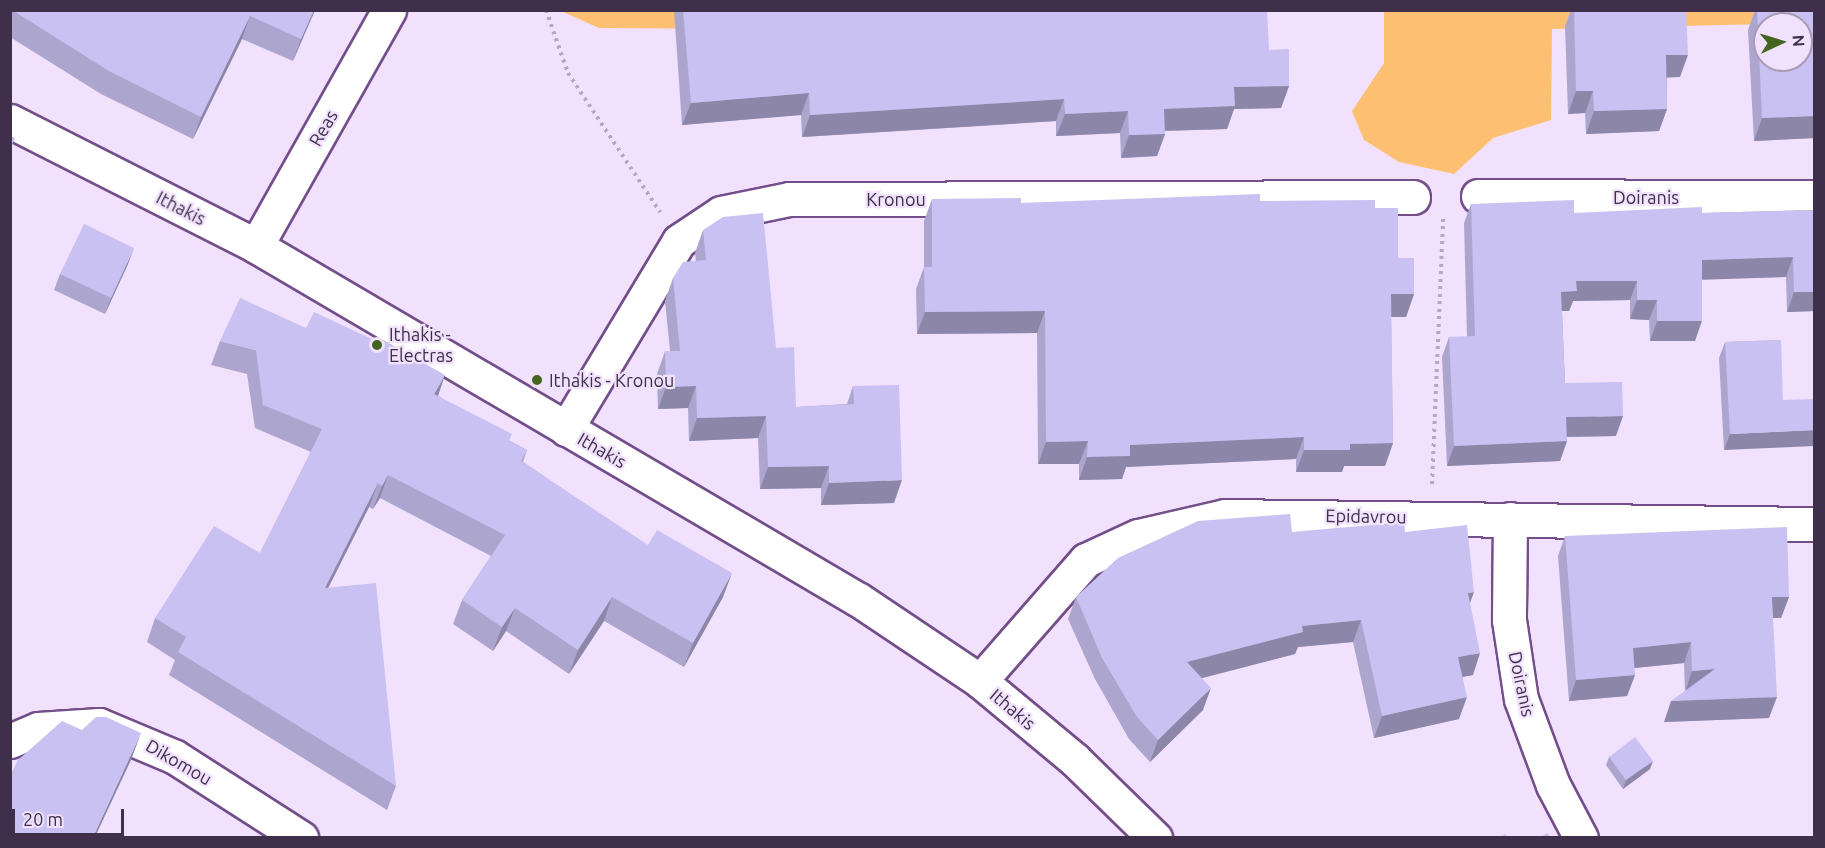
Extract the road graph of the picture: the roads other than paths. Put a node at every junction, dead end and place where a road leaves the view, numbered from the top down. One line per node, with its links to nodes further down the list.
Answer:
1 (389, 10): 6 (street, Reas)
2 (10, 121): 6 (street, Ithakis)
3 (1478, 196): 5 (street, Doiranis)
4 (1413, 197): 7 (street, Kronou)
5 (1815, 197)
6 (256, 246): 7 (street, Ithakis)
7 (566, 429): 10 (street, Ithakis)
8 (1510, 519): 9 (street, Epidavrou); 10 (street, Epidavrou); 14 (street, Doiranis)
9 (1815, 524)
10 (980, 681): 13 (street, Ithakis)
11 (10, 741): 12 (street, Dikomou)
12 (301, 837)
13 (1155, 837)
14 (1581, 837)

